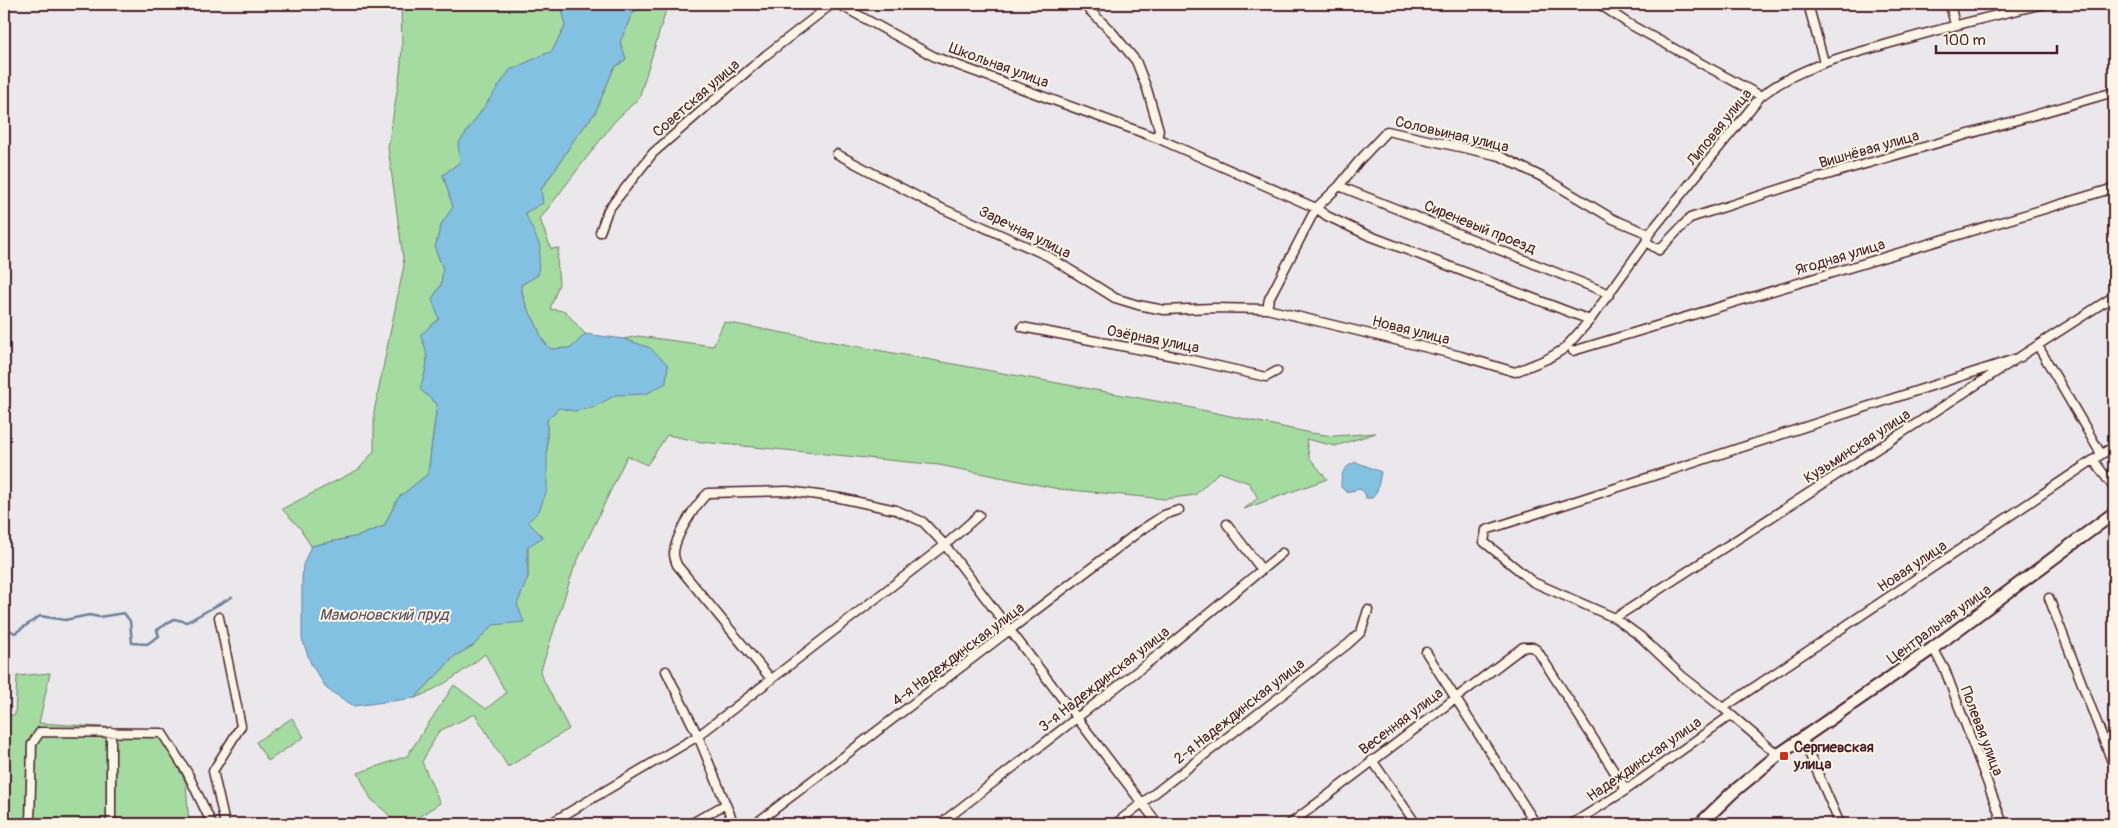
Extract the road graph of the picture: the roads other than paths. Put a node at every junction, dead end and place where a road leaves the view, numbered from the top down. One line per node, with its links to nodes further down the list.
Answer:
1 (832, 4): 17 (street, Советская улица)
2 (838, 4): 12 (street, Школьная улица)
3 (1083, 4): 12 (street)
4 (1599, 4): 11 (street)
5 (1808, 4): 9 (street)
6 (1950, 4): 8 (street)
7 (2044, 4): 8 (street, Липовая улица)
8 (1955, 25): 9 (street, Липовая улица)
9 (1824, 62): 11 (street, Липовая улица)
10 (2114, 92): 19 (street, Вишнёвая улица)
11 (1761, 96): 18 (street, Липовая улица)
12 (1157, 138): 16 (street, Школьная улица)
13 (837, 154): 22 (street, Заречная улица)
14 (1339, 186): 16 (street, Соловьиная улица); 18 (street, Соловьиная улица); 20 (street, Сиреневый проезд)
15 (2114, 188): 26 (street, Ягодная улица)
16 (1316, 208): 22 (street, Соловьиная улица); 23 (street, Школьная улица)
17 (600, 232)
18 (1649, 234): 19 (street, Липовая улица)
19 (1646, 242): 20 (street, Липовая улица)
20 (1610, 294): 23 (street, Липовая улица)
21 (2114, 296): 25 (street, Кузьминская улица)
22 (1267, 309): 28 (street, Новая улица)
23 (1590, 320): 28 (street, Липовая улица)
24 (1022, 327): 29 (street, Озёрная улица)
25 (2038, 346): 27 (street, Кузьминская улица); 31 (street)
26 (1573, 351)
27 (2020, 357): 44 (street, Кузьминская улица); 44 (street)
28 (1547, 360)
29 (1277, 371)
30 (2114, 446): 31 (street, Новая улица)
31 (2101, 454): 32 (street, Новая улица)
32 (2094, 461): 33 (street); 51 (street, Новая улица)
33 (2114, 488)
34 (1179, 510): 45 (street, 4-я Надеждинская улица)
35 (2114, 513): 46 (street, Центральная улица)
36 (979, 516): 38 (street)
37 (1227, 524): 40 (street)
38 (946, 545): 45 (street); 49 (street); 49 (street)
39 (1282, 553): 40 (street, 3-я Надеждинская улица)
40 (1262, 570): 53 (street, 3-я Надеждинская улица)
41 (2049, 598): 59 (street)
42 (1368, 610): 61 (street, 2-я Надеждинская улица)
43 (219, 617): 67 (street)
44 (1615, 618): 51 (street)
45 (1012, 630): 53 (street); 71 (street, 4-я Надеждинская улица)
46 (1933, 648): 56 (street, Центральная улица); 80 (street, Полевая улица)
47 (1426, 652): 50 (street)
48 (666, 672): 55 (street)
49 (771, 679): 55 (street)
50 (1456, 698): 58 (street, Весенняя улица); 60 (street, Весенняя улица); 76 (street)
51 (1723, 708): 52 (street)
52 (1731, 715): 57 (street); 60 (street, Надеждинская улица)
53 (1077, 718): 61 (street); 72 (street, 3-я Надеждинская улица)
54 (111, 732): 64 (street); 65 (street); 66 (street)
55 (698, 736): 62 (street); 68 (street)
56 (1802, 737): 57 (street, Центральная улица); 79 (street)
57 (1778, 754): 78 (street, Центральная улица)
58 (1372, 760): 63 (street, Весенняя улица); 75 (street)
59 (2114, 767)
60 (1626, 790): 77 (street, Надеждинская улица)
61 (1142, 803): 73 (street, 2-я Надеждинская улица); 74 (street)
62 (726, 804): 69 (street); 70 (street)
63 (1294, 823)
64 (30, 824)
65 (110, 824)
66 (212, 824)
67 (225, 824)
68 (549, 824)
69 (690, 824)
70 (734, 824)
71 (755, 824)
72 (940, 824)
73 (1115, 824)
74 (1158, 824)
75 (1416, 824)
76 (1536, 824)
77 (1572, 824)
78 (1700, 824)
79 (1840, 824)
80 (2003, 824)

